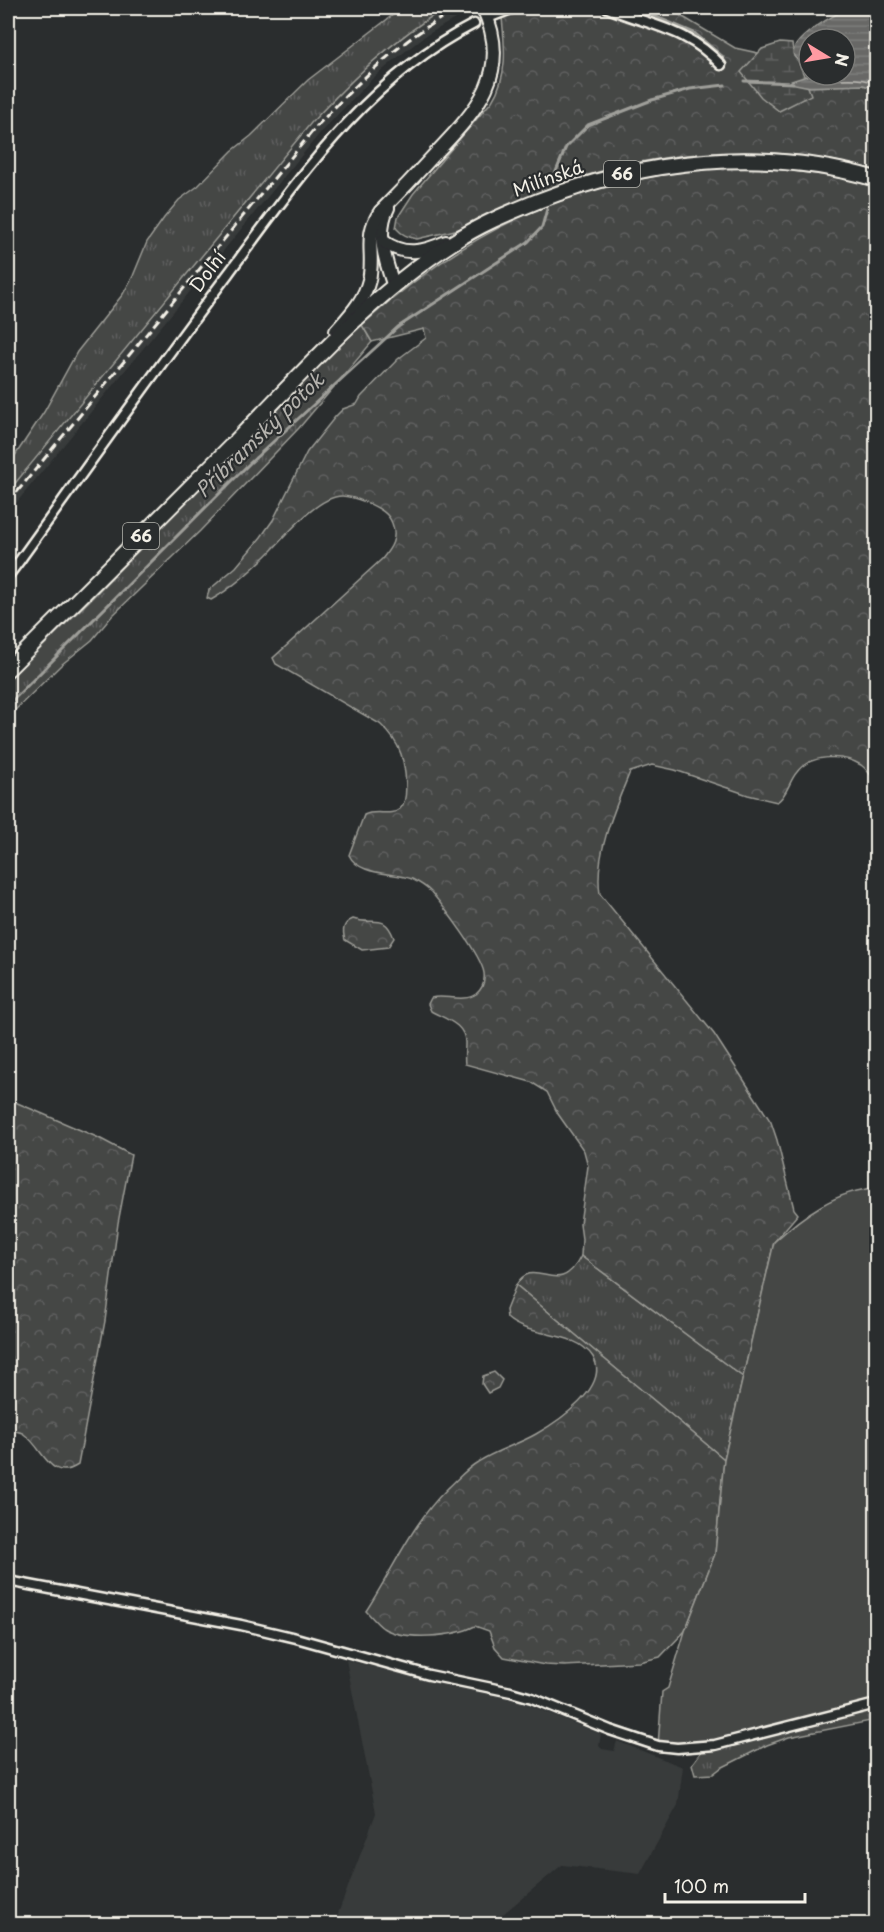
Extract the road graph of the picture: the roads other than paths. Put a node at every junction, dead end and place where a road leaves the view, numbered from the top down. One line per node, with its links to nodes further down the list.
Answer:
1 (514, 8): 3 (street)
2 (608, 8): 5 (street)
3 (485, 13): 7 (street)
4 (474, 24): 13 (street, Dolní)
5 (721, 65)
6 (876, 179): 8 (main road, Milínská / 66)
7 (393, 199): 9 (street); 10 (street)
8 (470, 232): 9 (street); 11 (main road, Milínská / 66)
9 (383, 241): 11 (street)
10 (370, 254): 11 (street); 12 (street)
11 (394, 287): 12 (main road, 66)
12 (319, 358): 14 (main road, 66)
13 (8, 576)
14 (8, 669)
15 (8, 1581): 16 (street)
16 (876, 1704)

